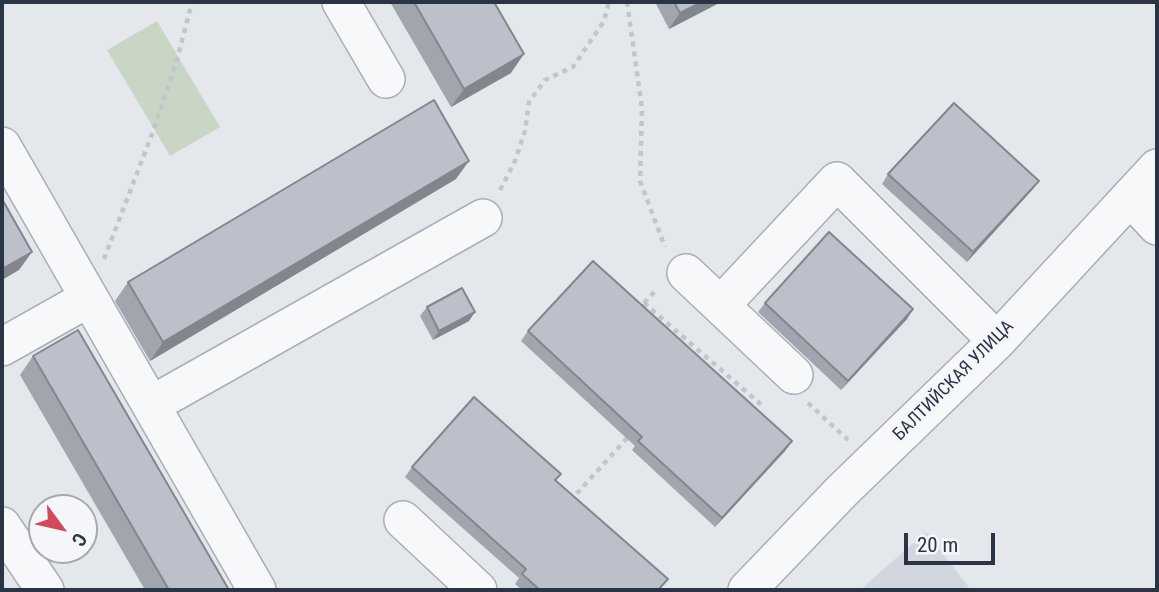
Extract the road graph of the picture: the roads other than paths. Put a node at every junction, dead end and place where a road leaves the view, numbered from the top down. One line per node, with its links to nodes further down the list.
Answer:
1 (341, 2): 2 (street)
2 (386, 79)
3 (2, 146): 9 (street)
4 (1157, 168): 5 (street, БАЛТИЙСКАЯ УЛИЦА)
5 (1130, 197): 7 (street); 11 (street, БАЛТИЙСКАЯ УЛИЦА)
6 (483, 218): 14 (street)
7 (1157, 226)
8 (686, 273): 10 (street)
9 (89, 298): 12 (street); 14 (street)
10 (721, 305): 11 (street); 13 (street)
11 (997, 341): 20 (street, БАЛТИЙСКАЯ УЛИЦА)
12 (2, 347)
13 (800, 388)
14 (151, 405): 18 (street)
15 (403, 520): 19 (street)
16 (2, 526): 17 (street)
17 (45, 590)
18 (257, 590)
19 (478, 590)
20 (747, 590)

